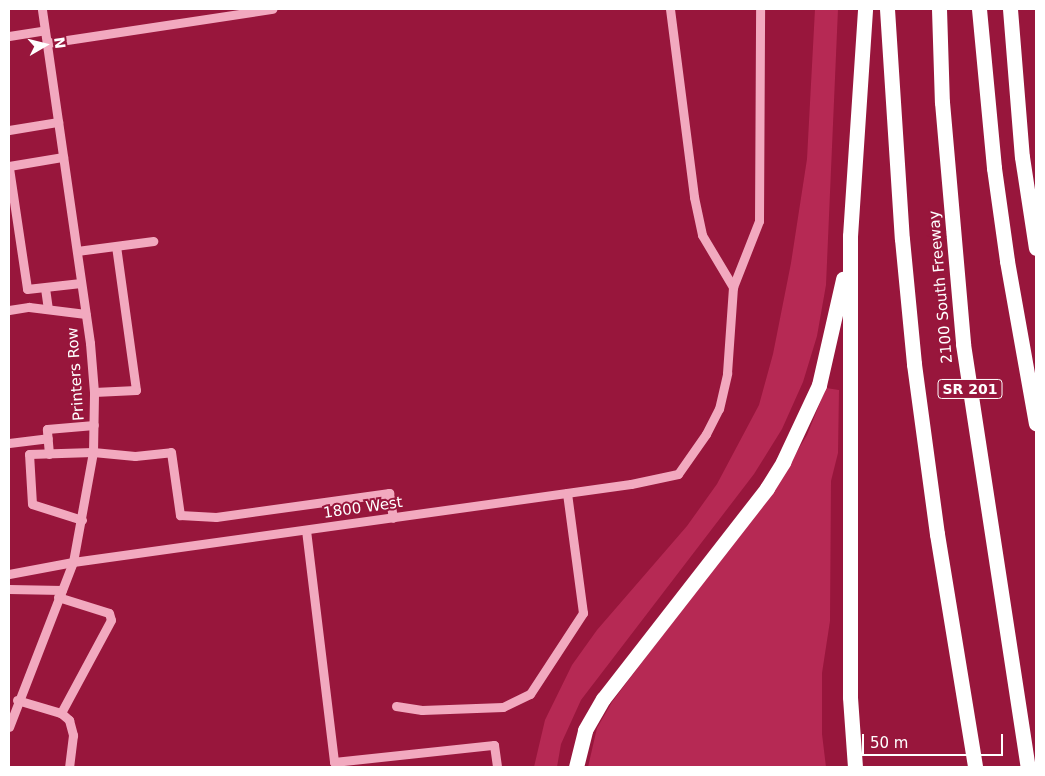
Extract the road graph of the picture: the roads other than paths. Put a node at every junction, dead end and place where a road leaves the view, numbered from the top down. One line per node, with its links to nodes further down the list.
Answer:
1 (42, 9): 10 (street, Printers Row)
2 (272, 9): 12 (street)
3 (670, 9): 23 (street)
4 (760, 9): 23 (street)
5 (866, 9): 17 (highway)
6 (887, 9): 52 (highway, SR 201)
7 (940, 9): 53 (highway, 2100 South Freeway / SR 201)
8 (979, 9): 29 (highway)
9 (1010, 9): 20 (highway)
10 (45, 30): 11 (street); 12 (street, Printers Row)
11 (9, 36)
12 (47, 43): 13 (street, Printers Row)
13 (58, 122): 14 (street); 15 (street, Printers Row)
14 (9, 130)
15 (64, 157): 16 (street); 21 (street, Printers Row)
16 (9, 167): 24 (street)
17 (850, 236): 50 (highway); 51 (highway)
18 (153, 241): 19 (street)
19 (116, 246): 21 (street); 28 (street)
20 (1036, 248)
21 (77, 251): 22 (street, Printers Row)
22 (81, 282): 24 (street); 27 (street, Printers Row)
23 (733, 286): 35 (street, 1800 West)
24 (46, 288): 25 (street)
25 (48, 309): 26 (street); 27 (street)
26 (9, 310)
27 (86, 314): 28 (street, Printers Row)
28 (94, 392): 30 (street, Printers Row)
29 (1036, 423)
30 (94, 425): 31 (street); 33 (street, Printers Row)
31 (48, 438): 32 (street); 34 (street)
32 (9, 443)
33 (93, 452): 34 (street); 36 (street); 37 (street, Printers Row)
34 (49, 454): 37 (street)
35 (567, 493): 36 (street, 1800 West); 44 (street)
36 (393, 518): 38 (street, 1800 West)
37 (82, 520): 39 (street, Printers Row)
38 (306, 530): 39 (street, 1800 West); 47 (street)
39 (73, 562): 40 (street, 1800 West); 42 (street, Printers Row)
40 (9, 574)
41 (9, 589): 42 (street)
42 (60, 593): 43 (street, Printers Row); 45 (street)
43 (13, 704): 45 (street); 46 (street, Printers Row)
44 (396, 706)
45 (61, 713): 48 (street)
46 (9, 727)
47 (335, 764): 49 (street)
48 (69, 767)
49 (497, 767)
50 (576, 767)
51 (855, 767)
52 (975, 767)
53 (1028, 767)

